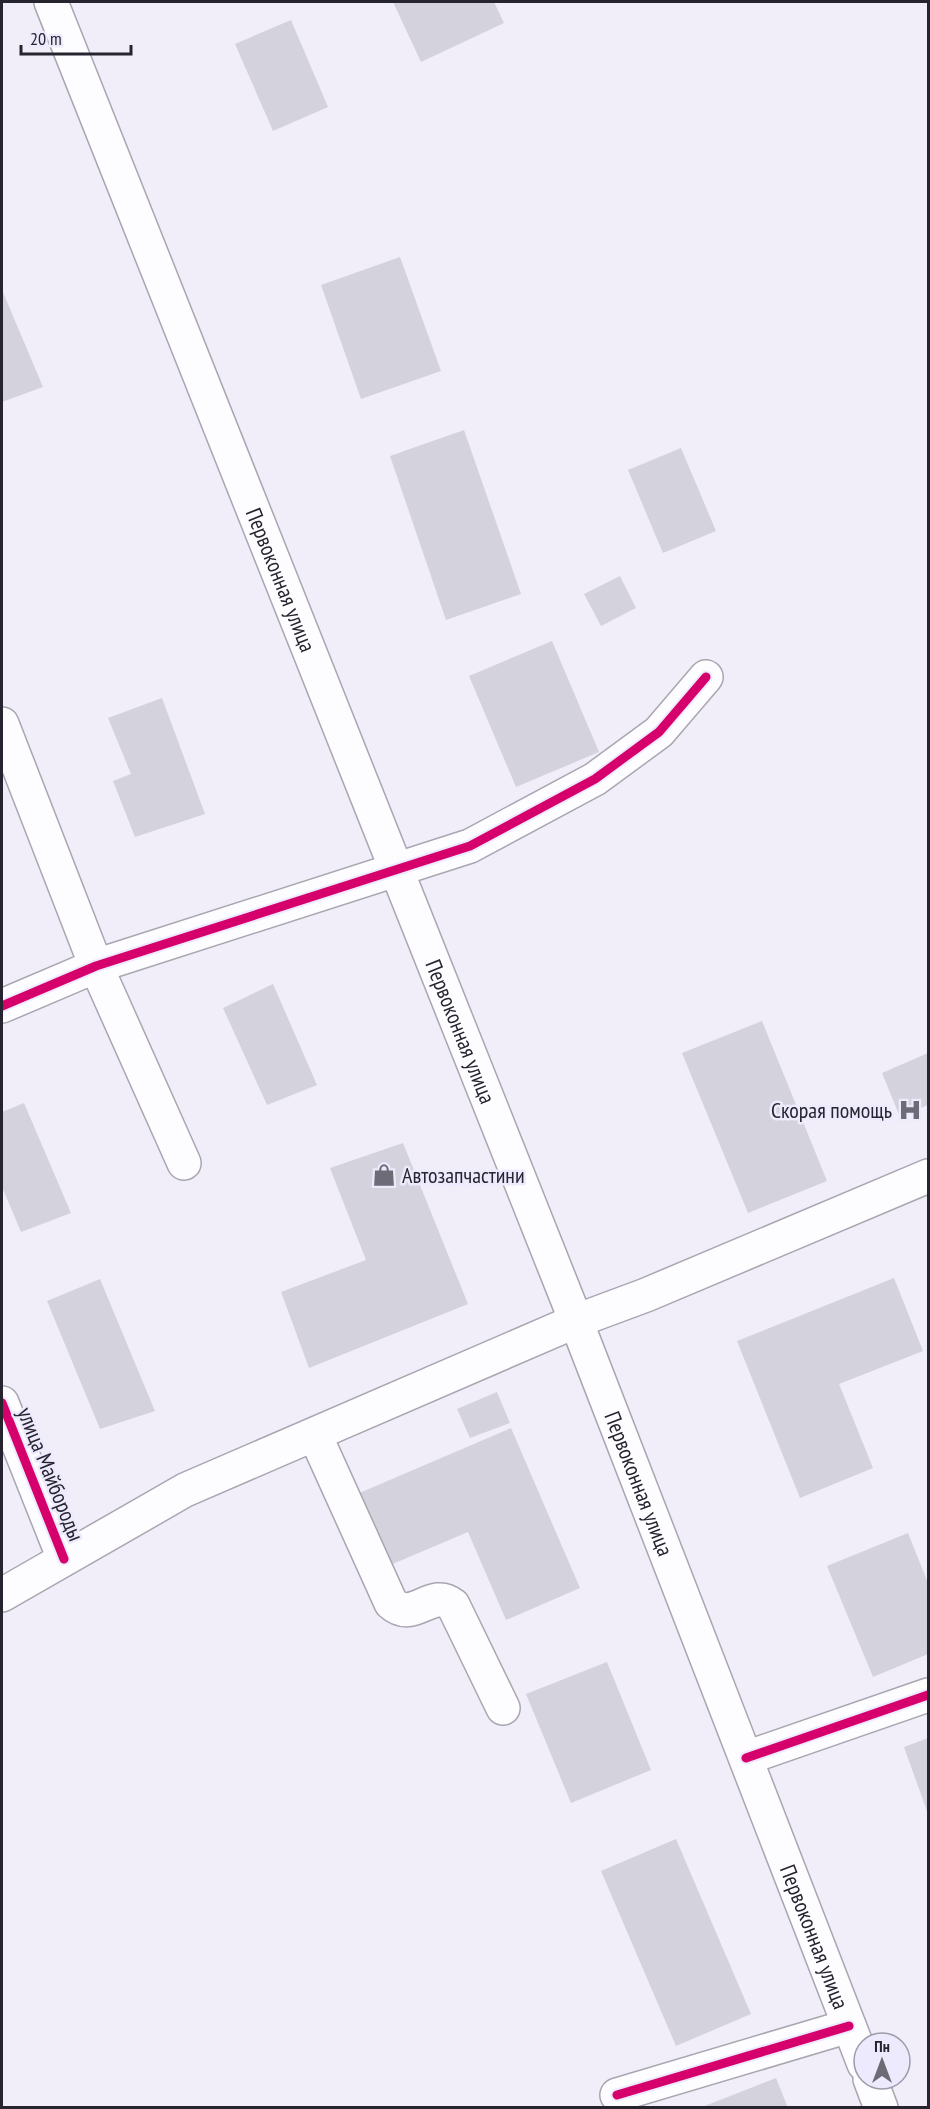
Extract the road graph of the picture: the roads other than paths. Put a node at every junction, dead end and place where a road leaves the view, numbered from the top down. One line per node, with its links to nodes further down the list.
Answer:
1 (51, 2): 4 (main road, Первоконная улица)
2 (706, 677): 4 (main road)
3 (2, 724): 5 (main road)
4 (397, 869): 5 (main road); 9 (main road, Первоконная улица)
5 (96, 966): 6 (main road); 7 (main road)
6 (2, 1006)
7 (184, 1163)
8 (928, 1176): 9 (main road)
9 (576, 1321): 11 (main road); 16 (main road, Первоконная улица)
10 (2, 1403): 12 (main road, улица Майбороды)
11 (315, 1436): 12 (main road); 15 (main road)
12 (64, 1559): 13 (main road)
13 (2, 1595)
14 (928, 1695): 16 (main road)
15 (503, 1708)
16 (746, 1758): 17 (main road, Первоконная улица)
17 (849, 2026): 18 (main road, Первоконная улица); 20 (main road)
18 (852, 2034)
19 (875, 2091): 21 (main road)
20 (617, 2095)
21 (881, 2108)

